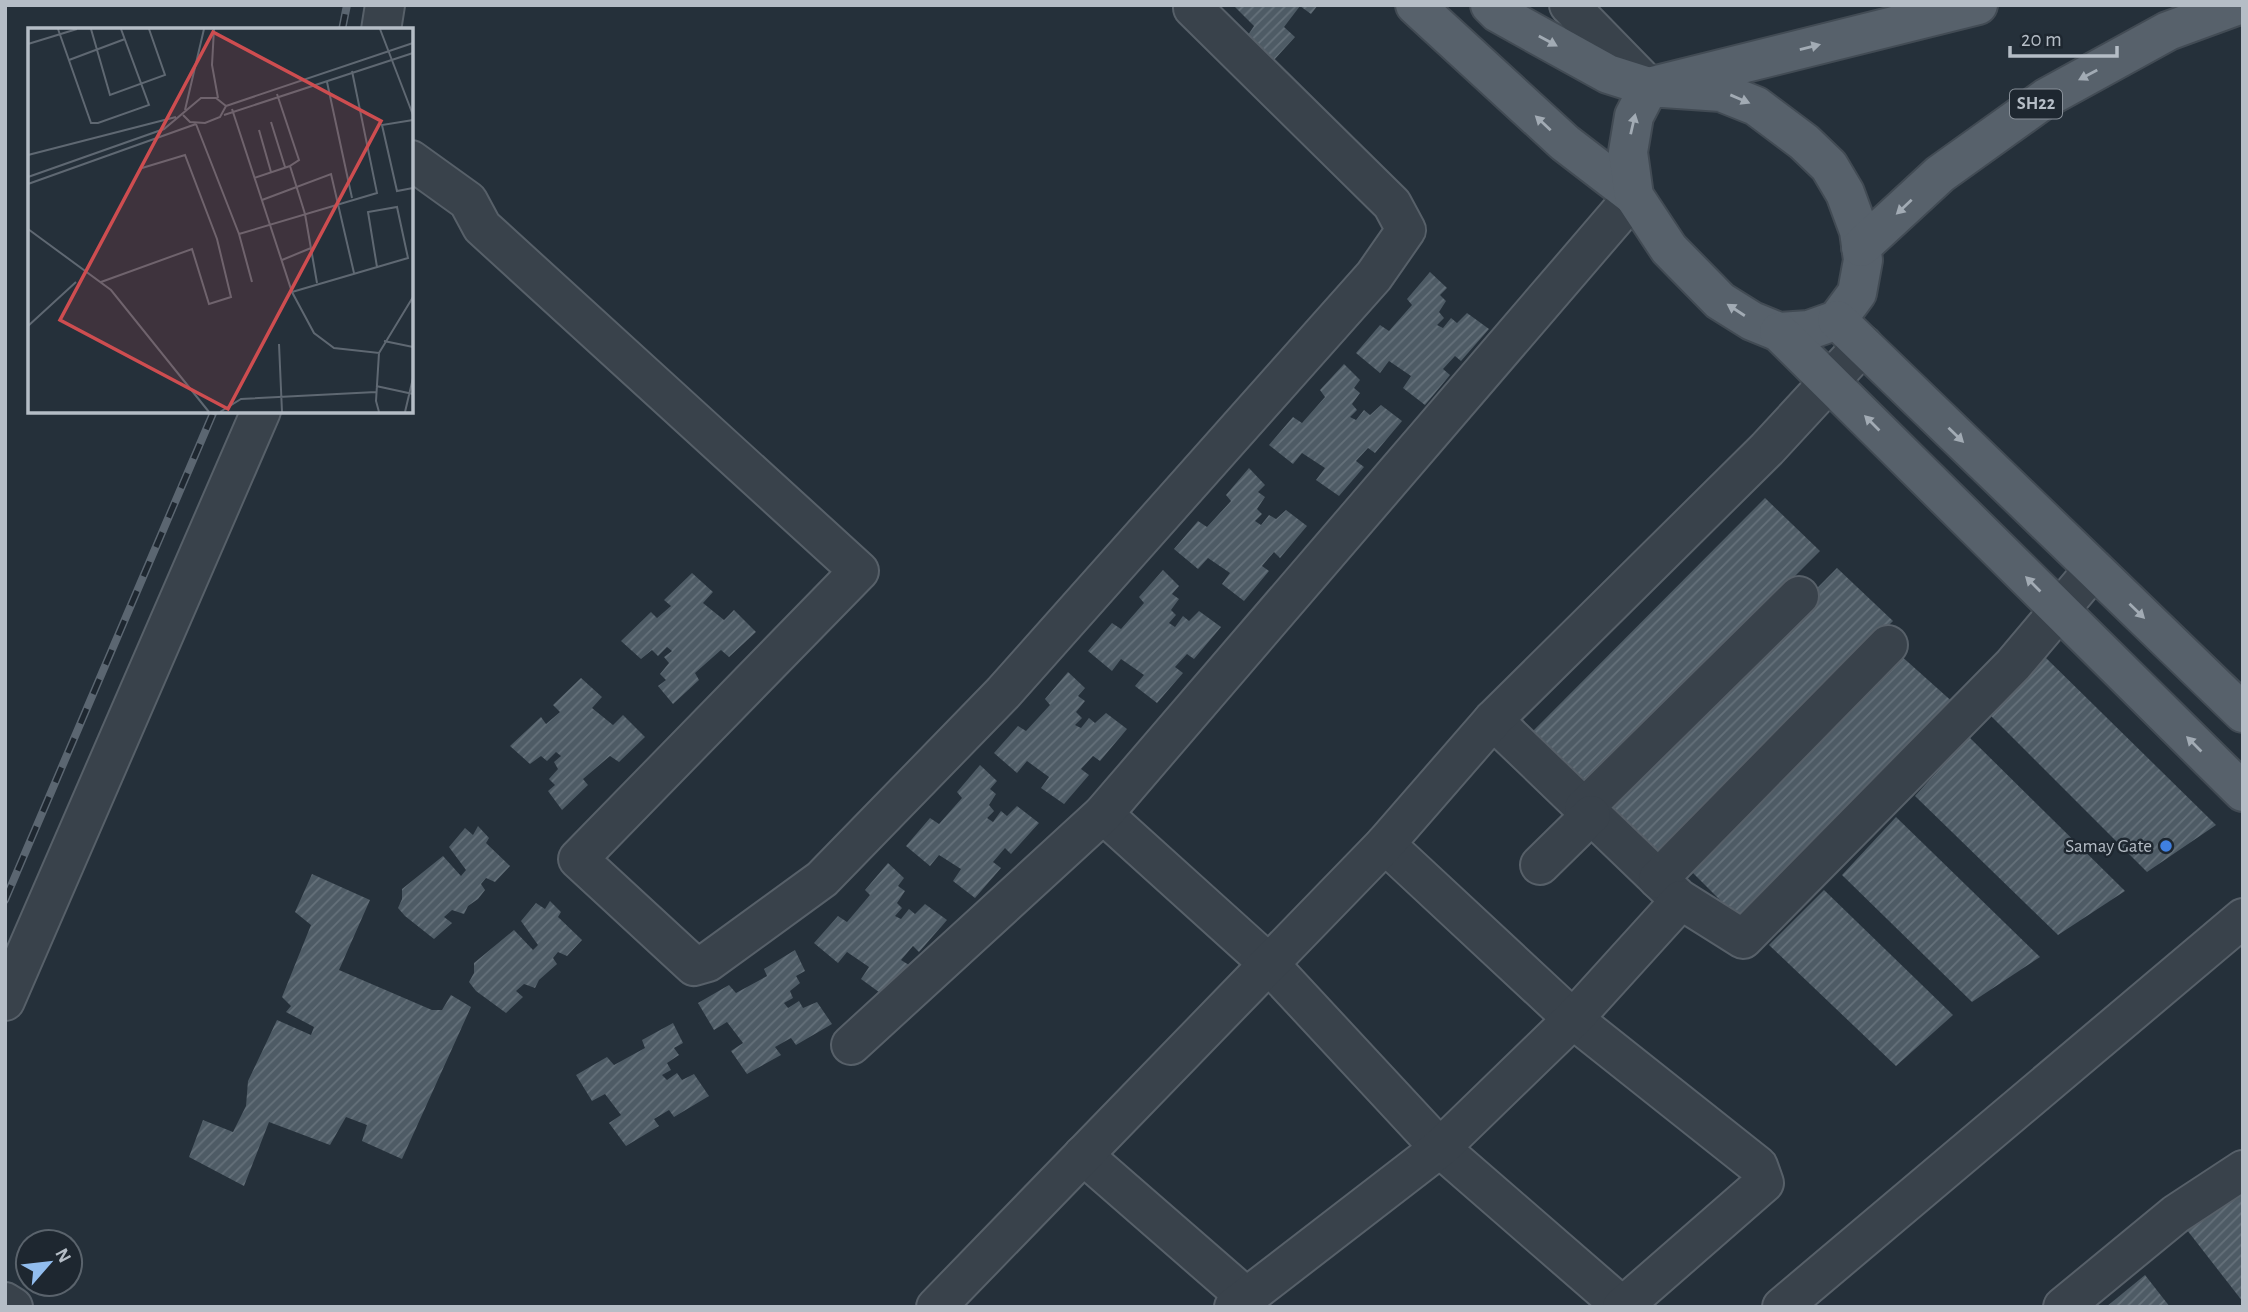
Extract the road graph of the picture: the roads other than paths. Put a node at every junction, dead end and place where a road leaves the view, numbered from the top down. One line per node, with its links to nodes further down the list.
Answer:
1 (385, 5): 8 (street)
2 (1415, 5): 11 (main road, one-way to 2)
3 (1490, 5): 9 (main road, one-way to 9)
4 (1569, 5): 9 (street)
5 (1978, 5): 9 (main road, one-way to 5)
6 (2239, 5): 12 (main road, SH22, one-way to 12)
7 (1192, 8): 10 (street)
8 (381, 28)
9 (1649, 87): 11 (main road, one-way to 9); 12 (main road, one-way to 12)
10 (413, 161)
11 (1634, 196): 13 (main road, one-way to 11); 25 (street)
12 (1861, 247): 14 (main road)
13 (1779, 332): 14 (main road); 15 (main road)
14 (1850, 332): 15 (street); 17 (main road, one-way to 17)
15 (1830, 381): 19 (main road, one-way to 15); 22 (street)
16 (260, 413): 31 (street)
17 (2094, 569): 19 (street); 21 (main road, one-way to 21)
18 (1799, 596): 24 (street)
19 (2059, 610): 23 (main road, one-way to 19); 28 (street)
20 (1888, 645): 28 (street)
21 (2243, 713)
22 (1493, 720): 24 (street); 26 (street)
23 (2243, 792)
24 (1587, 811): 27 (street); 28 (street)
25 (1102, 814): 30 (street); 33 (street)
26 (1385, 844): 30 (street); 32 (street)
27 (1540, 865)
28 (1669, 890): 32 (street)
29 (2243, 918): 42 (street)
30 (1269, 964): 34 (street); 35 (street)
31 (5, 1001)
32 (1573, 1019): 34 (street); 41 (street)
33 (851, 1045)
34 (1440, 1148): 38 (street); 41 (street)
35 (1083, 1155): 38 (street); 40 (street)
36 (2243, 1170): 43 (street)
37 (5, 1302): 39 (street)
38 (1240, 1302)
39 (13, 1307)
40 (936, 1307)
41 (1622, 1307)
42 (1783, 1307)
43 (2063, 1307)

